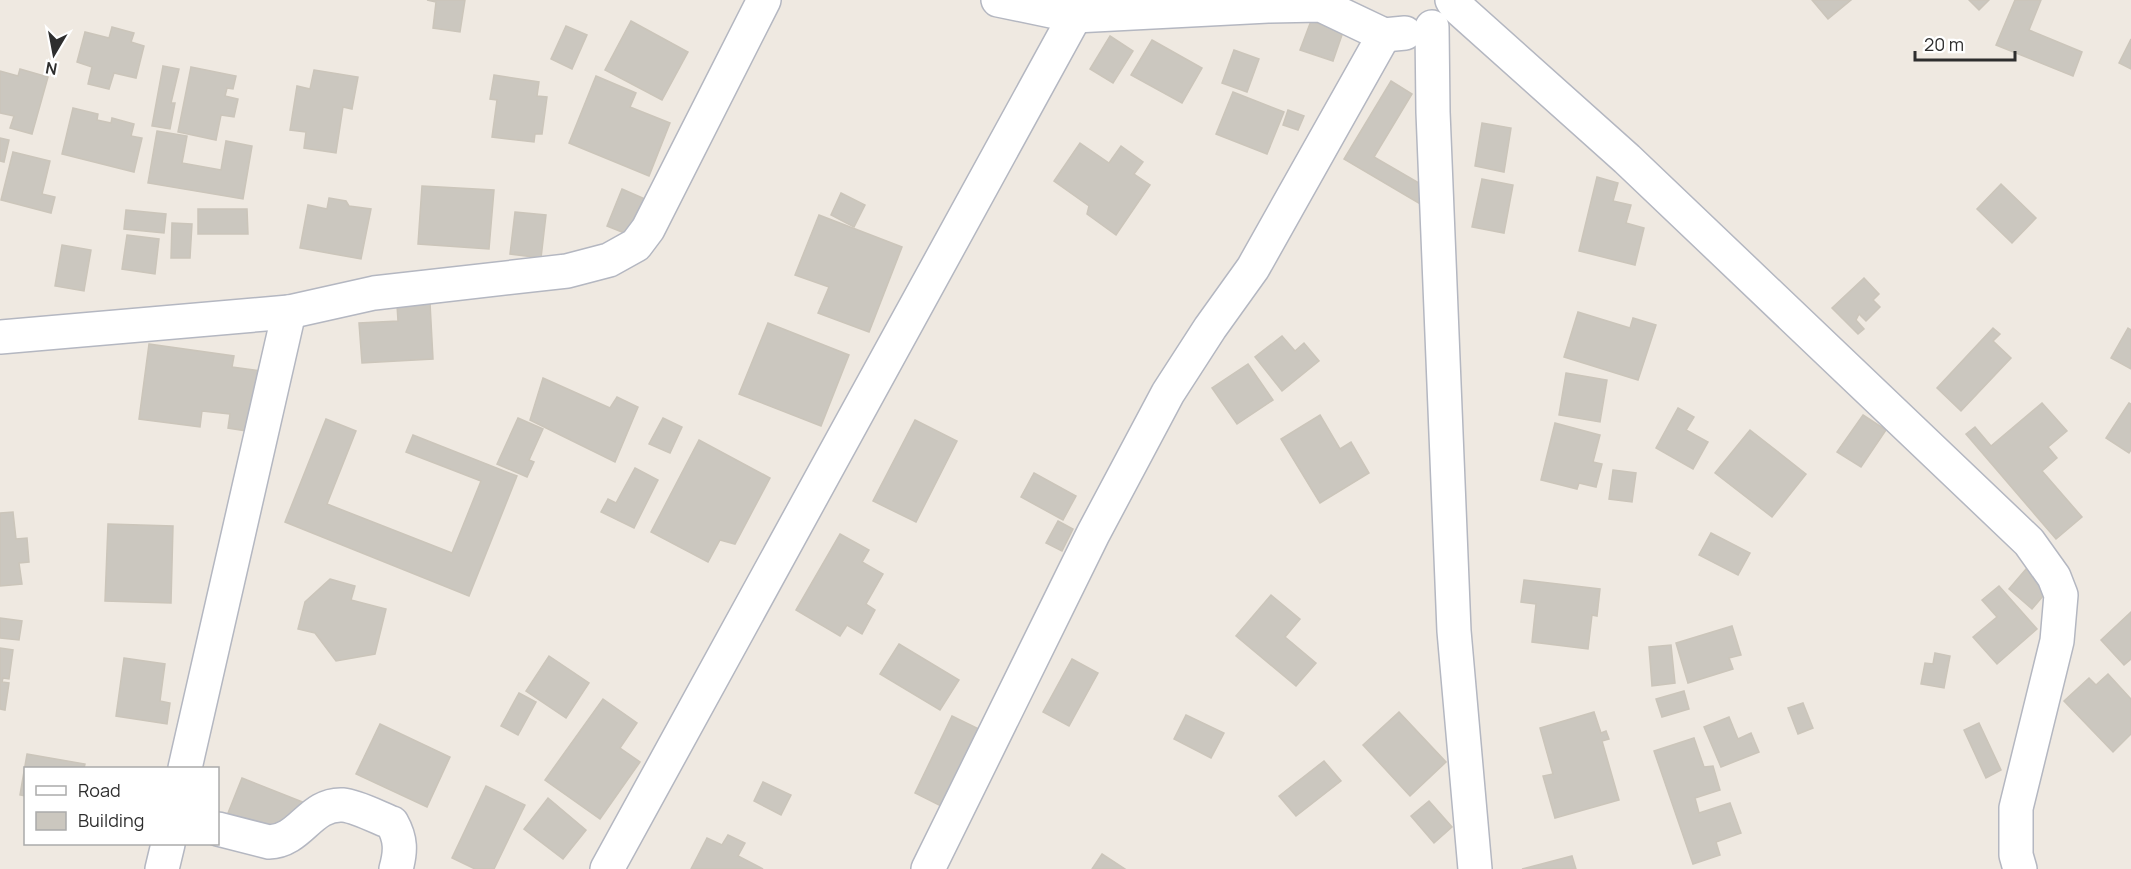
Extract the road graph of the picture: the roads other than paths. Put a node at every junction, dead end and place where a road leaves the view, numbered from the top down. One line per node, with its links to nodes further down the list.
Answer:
1 (764, 0): 6 (street)
2 (998, 0): 4 (street)
3 (1447, 11): 5 (street); 15 (street); 16 (street)
4 (1075, 16): 5 (street); 13 (street)
5 (1384, 35): 14 (street)
6 (289, 312): 7 (street); 8 (street)
7 (0, 338)
8 (184, 767)
9 (219, 829): 12 (street)
10 (168, 845): 11 (street)
11 (162, 869)
12 (396, 869)
13 (607, 869)
14 (928, 869)
15 (1475, 869)
16 (2020, 869)

